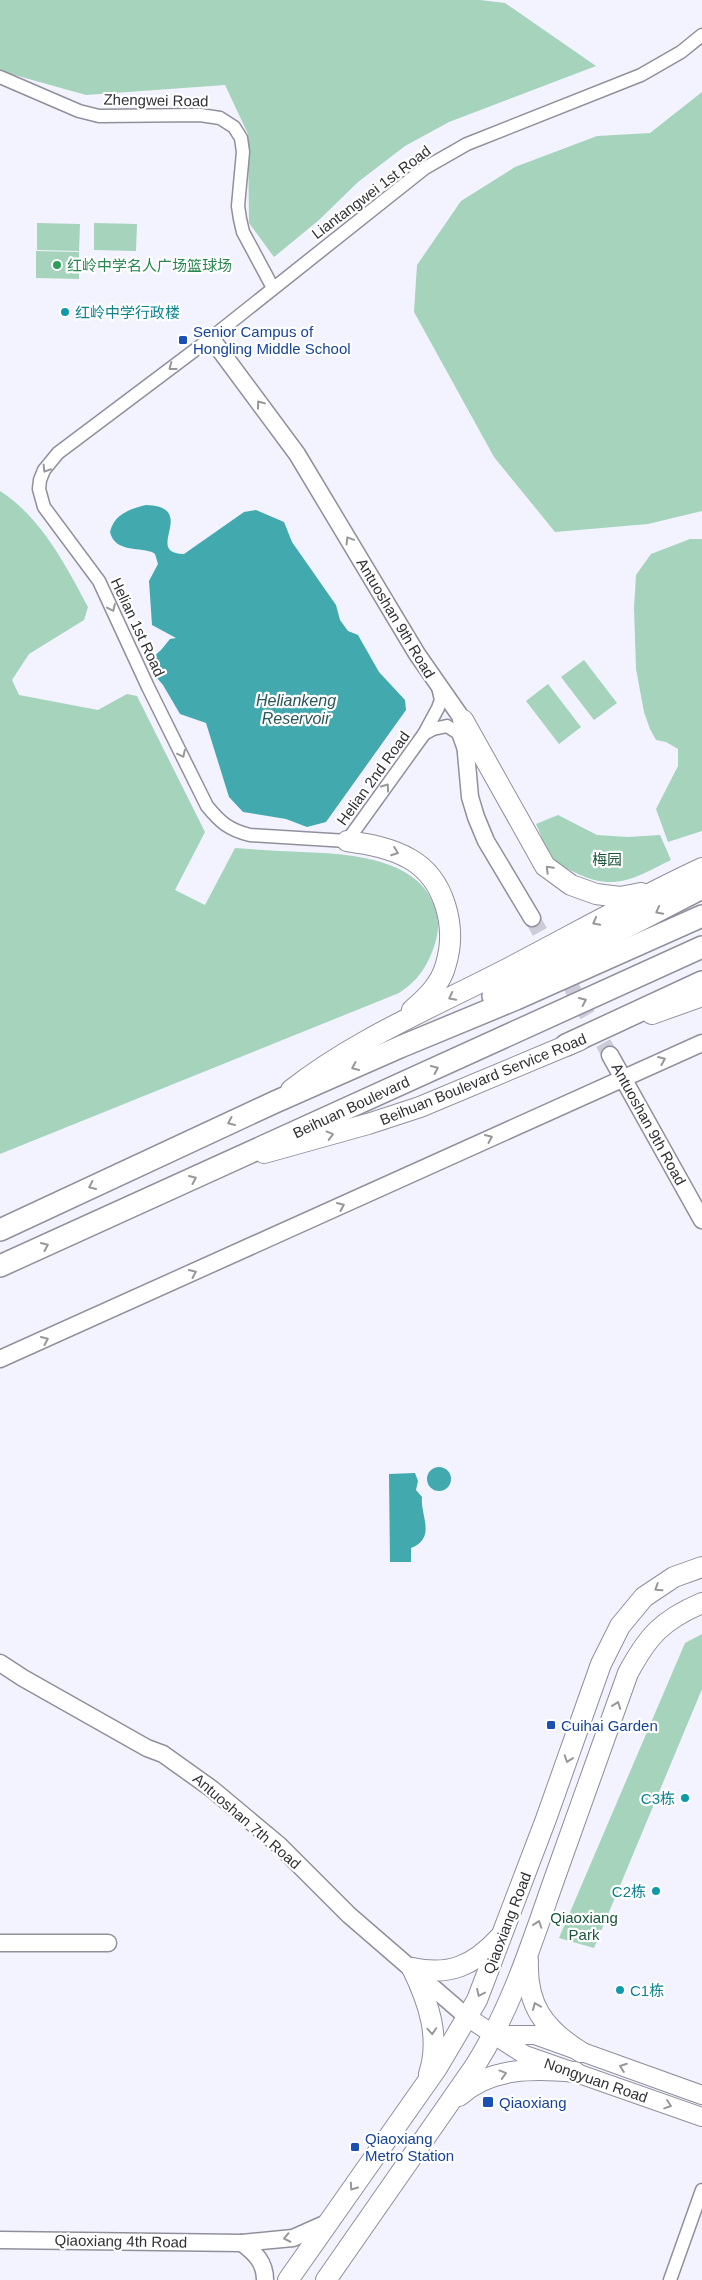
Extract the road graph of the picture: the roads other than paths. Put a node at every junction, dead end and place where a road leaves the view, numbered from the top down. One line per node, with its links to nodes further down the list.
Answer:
1 (702, 35): 3 (street, Liantangwei 1st Road)
2 (0, 77): 3 (street, Zhengwei Road)
3 (273, 288): 4 (street, Liantangwei 1st Road)
4 (211, 338): 5 (street, Antuoshan 9th Road, one-way to 4); 9 (street, Helian 1st Road, one-way to 9)
5 (438, 686): 6 (street, Antuoshan 9th Road); 7 (street, Helian 2nd Road)
6 (463, 720): 8 (street); 11 (main road, one-way to 6)
7 (424, 734): 8 (street, Helian 2nd Road); 9 (street, Helian 2nd Road, one-way to 7)
8 (466, 753): 14 (street)
9 (347, 841): 18 (main road, one-way to 18)
10 (702, 868): 11 (main road)
11 (660, 888): 18 (main road, one-way to 18)
12 (702, 888): 21 (highway, one-way to 21)
13 (702, 916): 21 (highway)
14 (532, 918)
15 (702, 947): 25 (highway, Beihuan Boulevard, one-way to 15)
16 (702, 982): 20 (highway)
17 (702, 996): 20 (main road, Beihuan Boulevard Service Road)
18 (395, 1024): 24 (main road)
19 (702, 1043): 23 (street, one-way to 19)
20 (566, 1046): 25 (main road, Beihuan Boulevard Service Road, one-way to 20)
21 (400, 1047): 24 (highway, one-way to 24)
22 (610, 1055): 23 (street, Antuoshan 9th Road)
23 (623, 1077): 26 (street, Antuoshan 9th Road); 29 (street, one-way to 23)
24 (275, 1102): 27 (highway, one-way to 27)
25 (232, 1162): 28 (highway, Beihuan Boulevard, one-way to 25)
26 (702, 1220)
27 (0, 1230)
28 (0, 1266)
29 (0, 1360)
30 (702, 1567): 33 (main road, Qiaoxiang Road, one-way to 33)
31 (702, 1603): 36 (main road, Qiaoxiang Road, one-way to 31)
32 (0, 1663): 37 (street, Antuoshan 7th Road)
33 (503, 1933): 37 (main road); 38 (main road, Qiaoxiang Road, one-way to 38)
34 (0, 1943): 35 (street)
35 (108, 1943)
36 (529, 1951): 39 (main road, Qiaoxiang Road); 40 (main road, one-way to 36)
37 (412, 1968): 38 (street, Antuoshan 7th Road); 42 (main road, one-way to 42)
38 (468, 2017): 39 (main road, Nongyuan Road); 42 (main road, Qiaoxiang Road)
39 (494, 2035): 40 (main road, Nongyuan Road); 41 (main road, Nongyuan Road); 44 (main road, Qiaoxiang Road)
40 (581, 2052): 43 (main road, Nongyuan Road, one-way to 40)
41 (575, 2072): 44 (main road, one-way to 41); 45 (main road, Nongyuan Road, one-way to 45)
42 (427, 2081): 47 (main road, Qiaoxiang Road, one-way to 47)
43 (698, 2092)
44 (446, 2107): 52 (main road, Qiaoxiang Road)
45 (699, 2119)
46 (702, 2190): 53 (street)
47 (330, 2221): 49 (street, Qiaoxiang 4th Road, one-way to 49); 51 (main road, Qiaoxiang Road)
48 (0, 2240): 49 (street, Qiaoxiang 4th Road)
49 (242, 2243): 50 (street)
50 (265, 2280)
51 (288, 2280)
52 (326, 2280)
53 (670, 2280)

